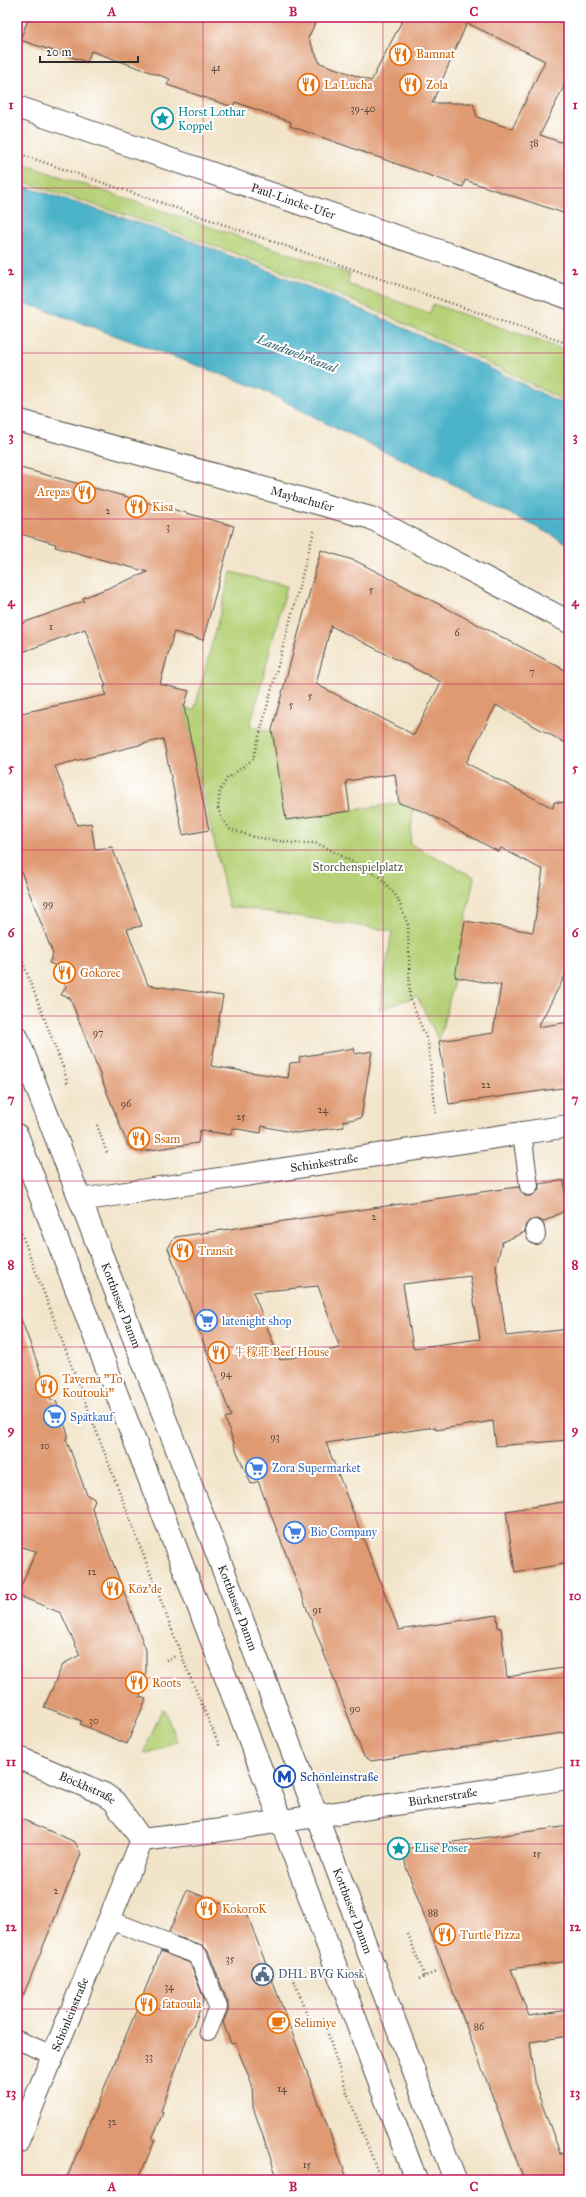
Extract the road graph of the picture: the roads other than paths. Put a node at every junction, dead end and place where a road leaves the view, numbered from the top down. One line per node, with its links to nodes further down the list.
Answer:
1 (17, 106): 2 (street, Paul-Lincke-Ufer)
2 (569, 298)
3 (17, 420): 4 (street, Maybachufer)
4 (569, 622)
5 (17, 1037): 10 (street, Kottbusser Damm)
6 (569, 1126): 7 (street, Schinkestraße)
7 (522, 1133): 9 (lane); 10 (street, Schinkestraße)
8 (17, 1135): 14 (street)
9 (529, 1186)
10 (80, 1200): 13 (street, Kottbusser Damm)
11 (17, 1757): 15 (street, Böckhstraße)
12 (569, 1778): 13 (street, Bürknerstraße)
13 (317, 1816): 14 (street, Bürknerstraße); 22 (street, Kottbusser Damm)
14 (281, 1821): 15 (street); 21 (street)
15 (142, 1840): 16 (street, Schönleinstraße)
16 (110, 1920): 17 (lane); 19 (street, Schönleinstraße)
17 (208, 2031)
18 (17, 2040): 19 (lane)
19 (53, 2055): 20 (street, Schönleinstraße)
20 (17, 2143)
21 (416, 2180)
22 (454, 2180)

